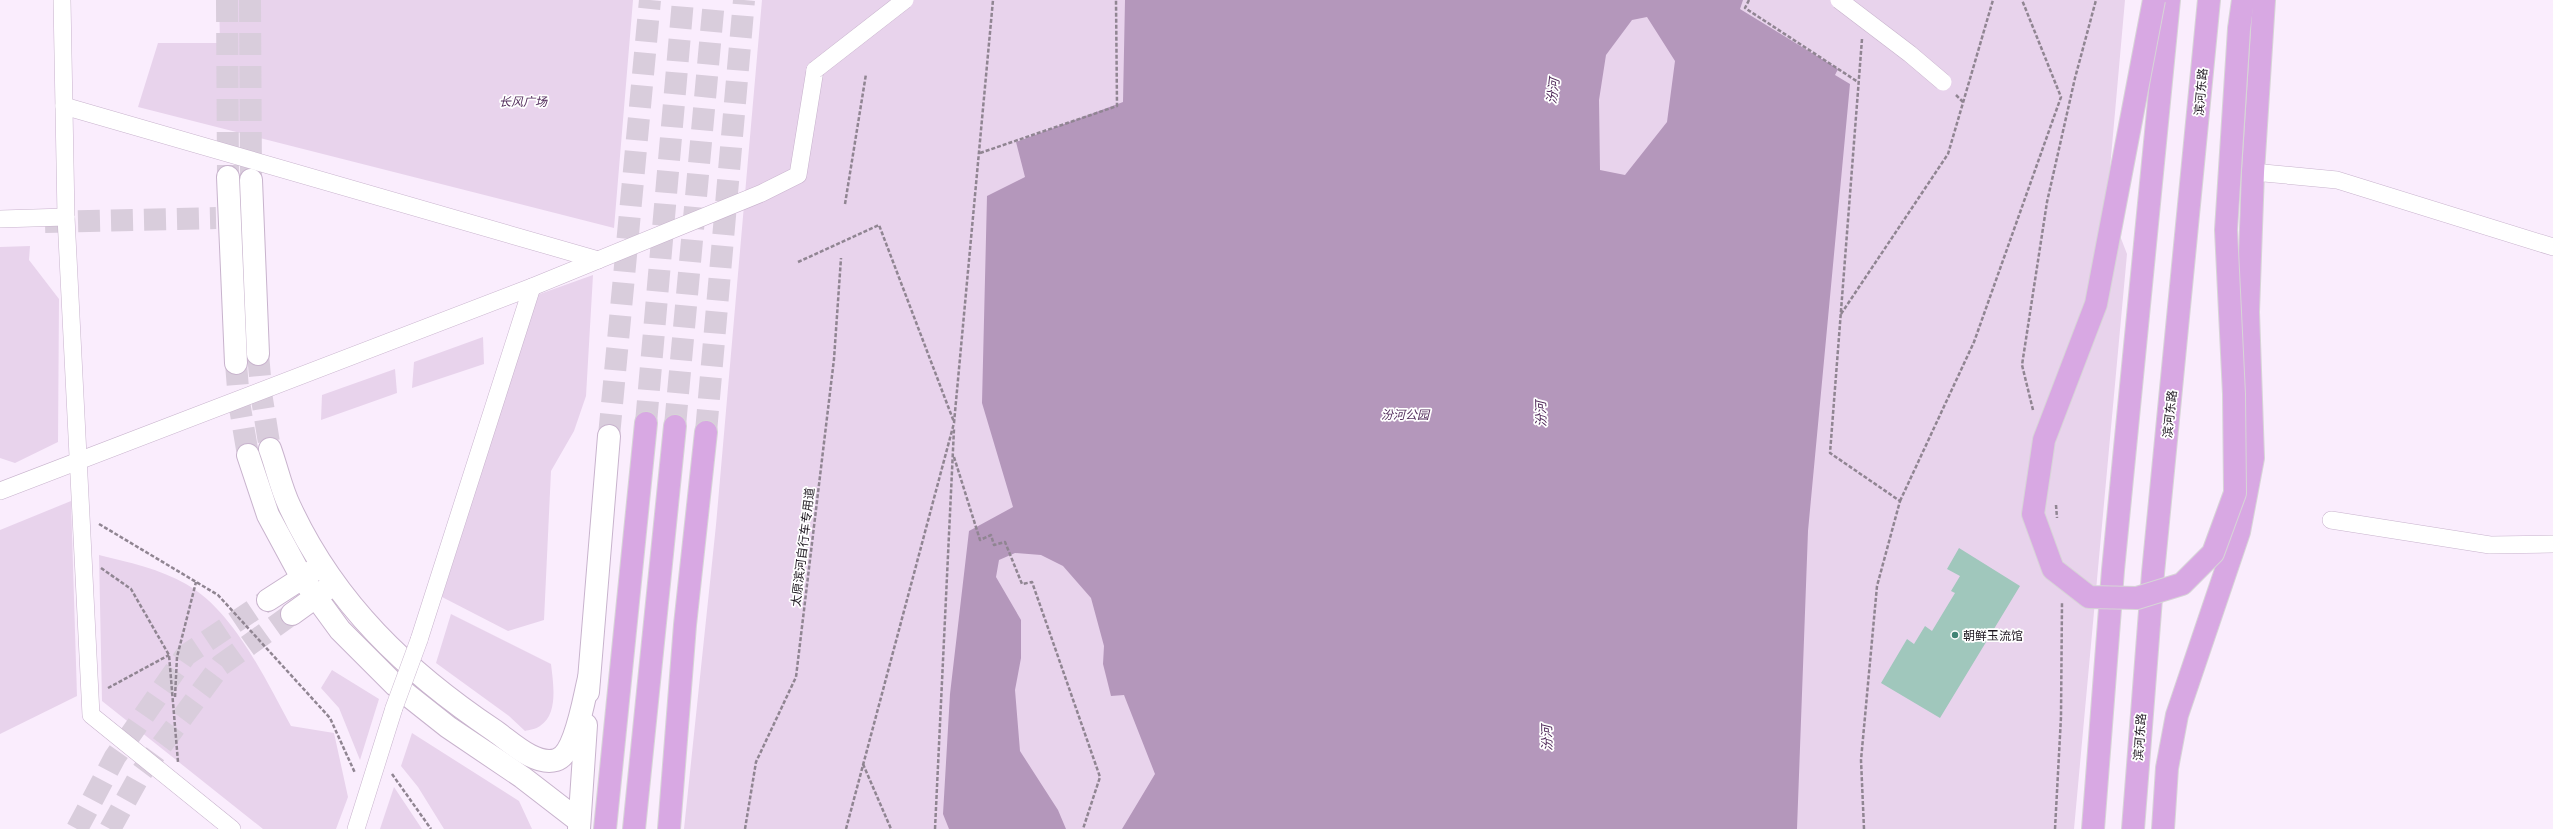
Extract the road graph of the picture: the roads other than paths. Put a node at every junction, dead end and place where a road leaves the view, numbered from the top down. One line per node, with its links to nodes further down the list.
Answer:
1 (62, 0): 10 (street)
2 (905, 0): 19 (street, bridge)
3 (1839, 0): 9 (street, bridge)
4 (2154, 0): 7 (highway, bridge)
5 (2169, 0): 46 (highway)
6 (2209, 0): 47 (highway, 滨河东路)
7 (2243, 0)
8 (2264, 0): 11 (highway)
9 (1943, 82)
10 (64, 106): 14 (street); 19 (street)
11 (2253, 172): 18 (street); 48 (highway)
12 (228, 177): 15 (street)
13 (251, 180): 16 (street)
14 (66, 217): 17 (street); 29 (street)
15 (222, 218): 16 (street); 22 (street)
16 (252, 218): 21 (street)
17 (0, 219)
18 (2553, 247)
19 (598, 260): 20 (street)
20 (532, 287): 29 (street); 42 (street, bridge)
21 (258, 354)
22 (236, 363)
23 (646, 423): 43 (highway)
24 (675, 426): 44 (highway)
25 (706, 432): 45 (highway)
26 (609, 436): 39 (street)
27 (270, 449): 33 (street)
28 (248, 455): 34 (street)
29 (79, 461): 30 (street); 41 (street)
30 (0, 491)
31 (2331, 520): 32 (street)
32 (2553, 544)
33 (321, 566): 34 (street); 35 (street)
34 (302, 578): 36 (street); 37 (street)
35 (334, 584): 36 (street); 39 (street)
36 (316, 597): 38 (street); 40 (street)
37 (268, 600)
38 (292, 614)
39 (589, 678): 40 (street)
40 (579, 825)
41 (232, 829)
42 (356, 829)
43 (604, 829)
44 (634, 829)
45 (669, 829)
46 (2093, 829)
47 (2133, 829)
48 (2163, 829)

